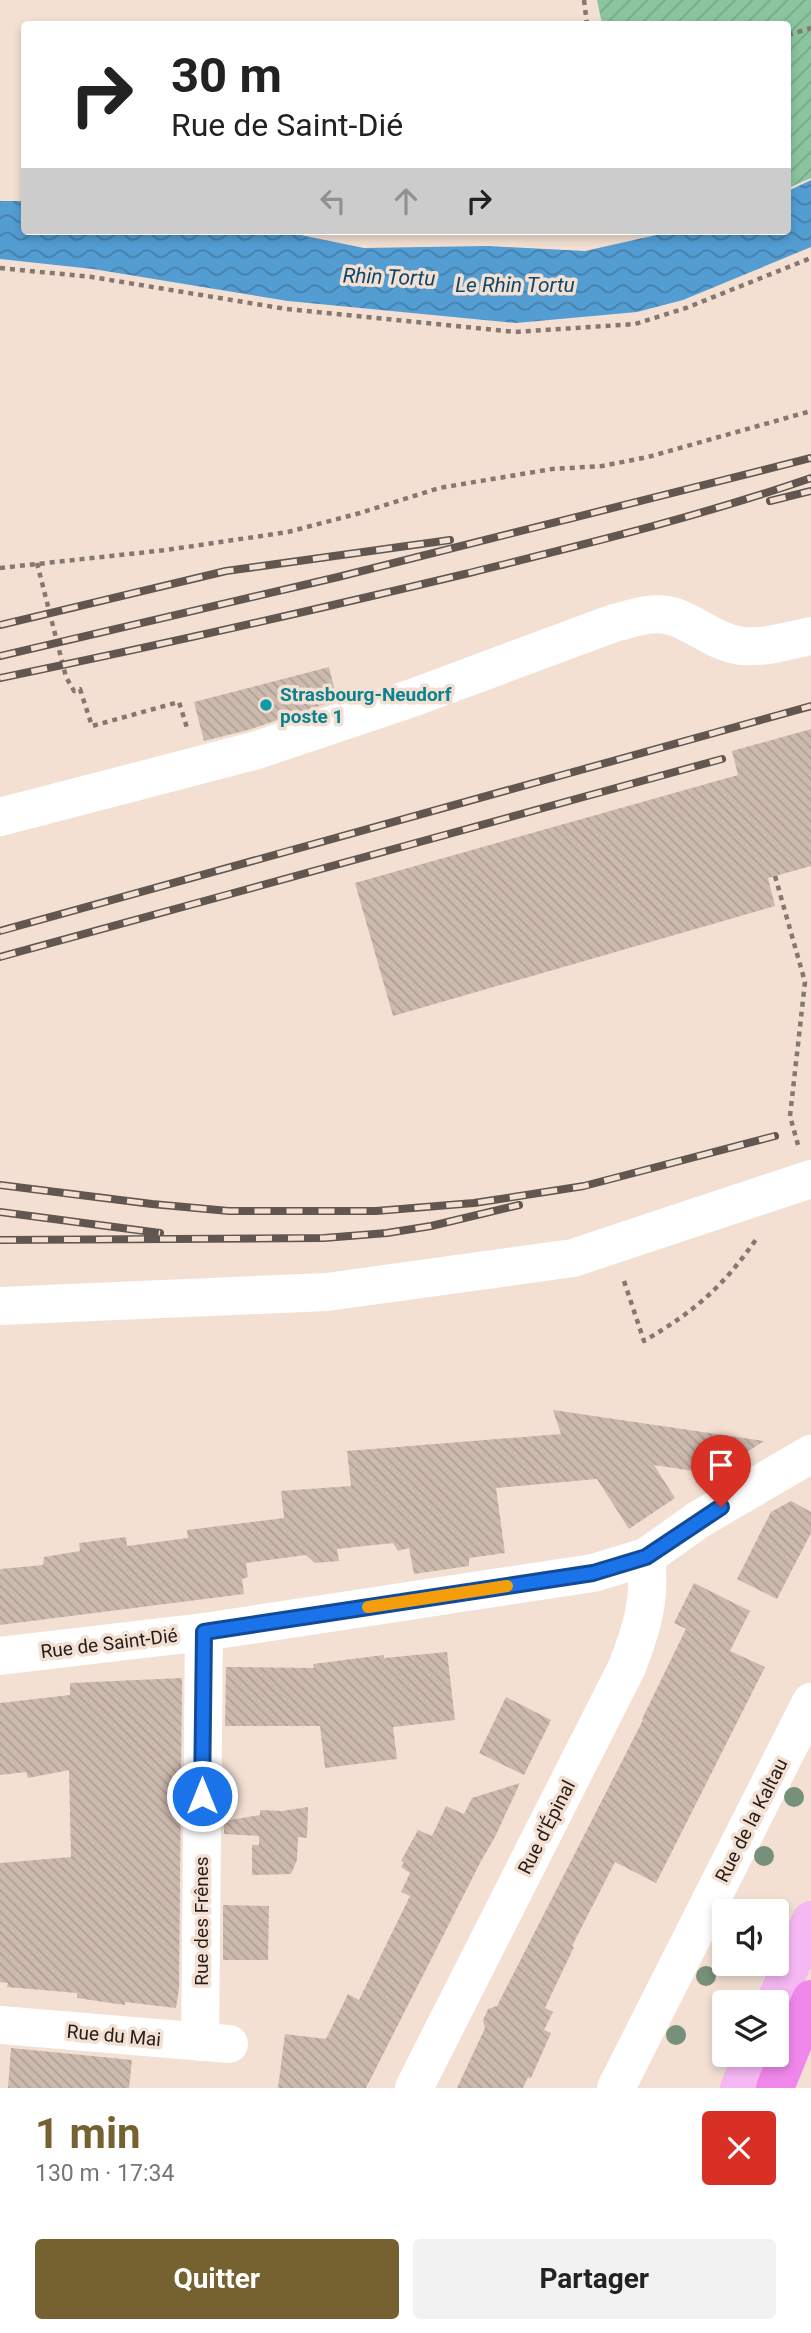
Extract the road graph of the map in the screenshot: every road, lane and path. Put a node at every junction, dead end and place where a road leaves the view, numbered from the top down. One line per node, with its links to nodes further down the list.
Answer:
1 (584, 0): 2 (path)
2 (587, 21)
3 (811, 28): 4 (path)
4 (791, 34)
5 (811, 258): 6 (path)
6 (0, 268)
7 (811, 411): 8 (path)
8 (37, 564): 9 (path); 11 (path)
9 (0, 568)
10 (811, 636): 11 (street)
11 (199, 765): 12 (street)
12 (0, 817)
13 (811, 1179): 14 (street)
14 (0, 1306)
15 (811, 1454): 16 (street, Rue de Saint-Dié)
16 (646, 1557): 17 (street, Rue de Saint-Dié); 26 (street, Rue d'Épinal)
17 (204, 1632): 18 (street, Rue de Saint-Dié); 24 (street, Rue des Frênes)
18 (0, 1656)
19 (811, 1702): 27 (street, Rue de la Kaltau)
20 (811, 1920): 21 (main road)
21 (780, 1990)
22 (811, 1999): 29 (highway)
23 (0, 2025): 24 (street, Rue du Mai)
24 (215, 2043)
25 (749, 2067): 28 (main road)
26 (414, 2088)
27 (616, 2088)
28 (740, 2088)
29 (775, 2088)

